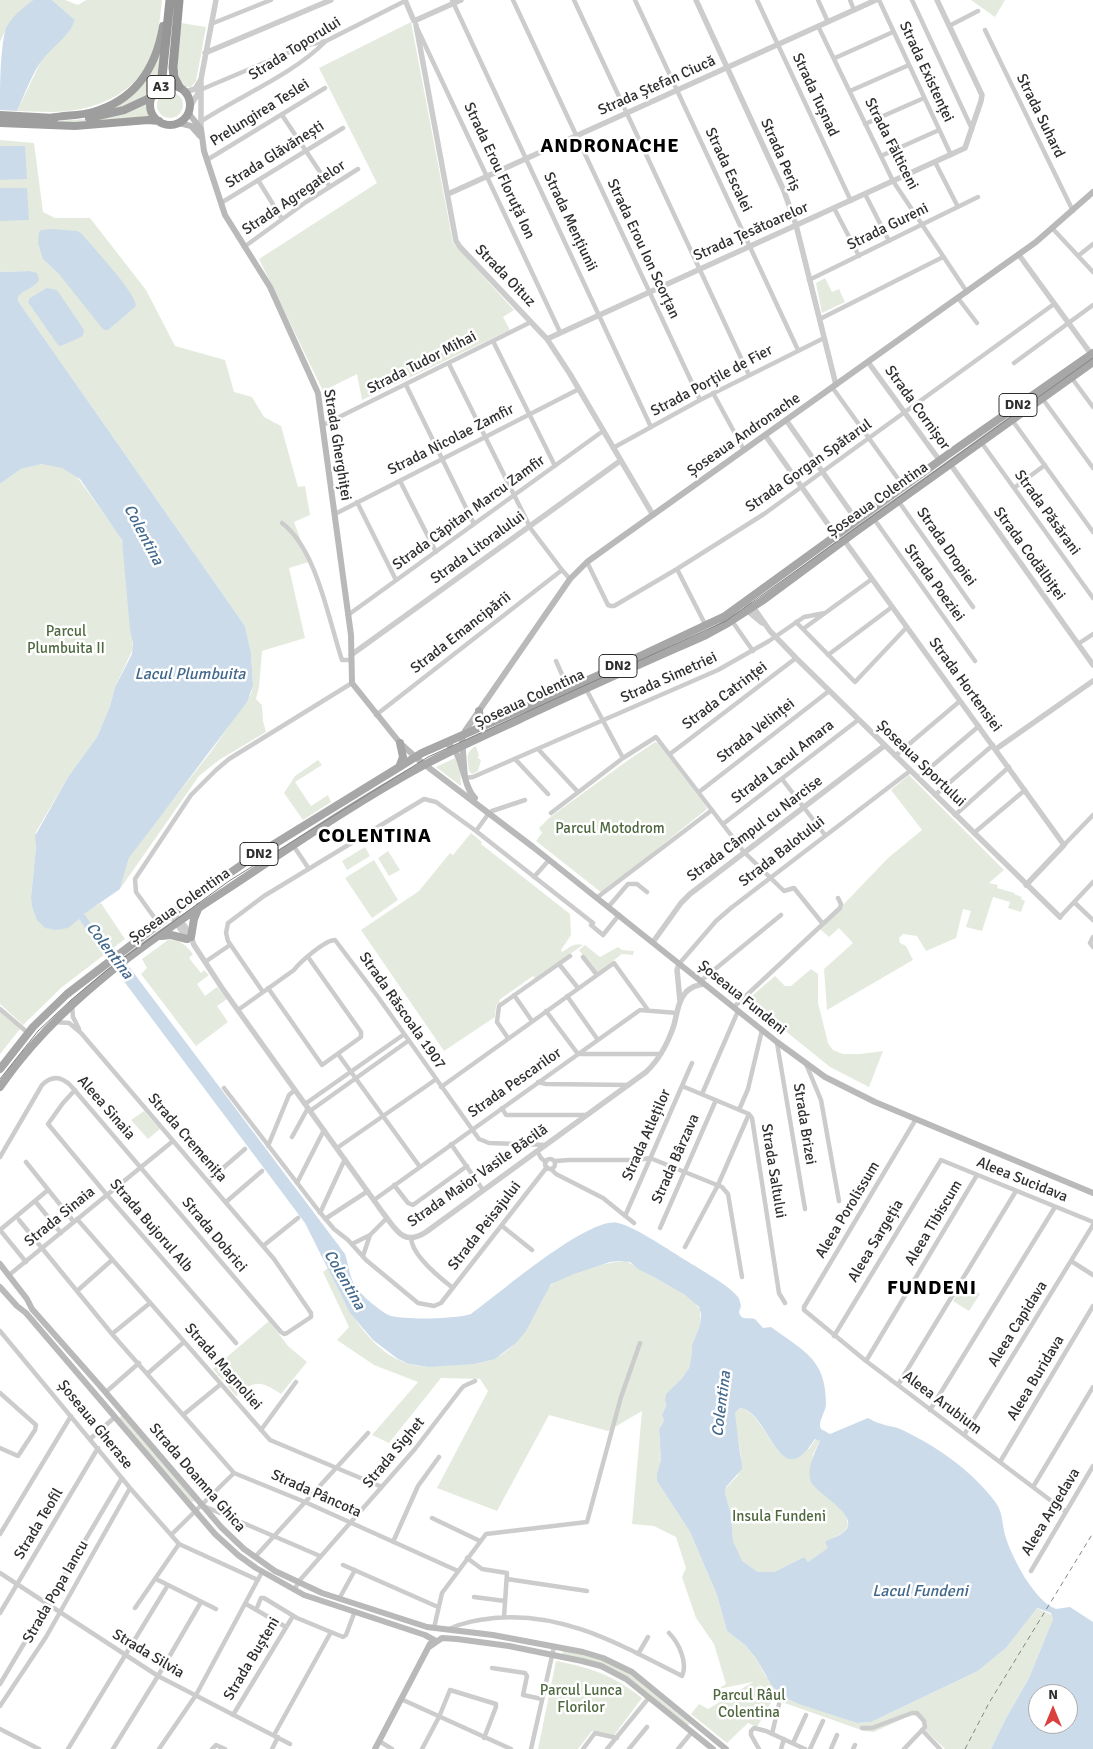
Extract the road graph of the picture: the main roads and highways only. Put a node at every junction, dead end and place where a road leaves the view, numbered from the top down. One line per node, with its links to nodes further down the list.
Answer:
1 (179, 0): 3 (highway, A3)
2 (169, 6): 4 (highway, A3); 7 (highway)
3 (182, 90): 4 (highway, A3); 5 (highway, A3)
4 (155, 93): 7 (highway, A3); 9 (highway, A3)
5 (189, 108): 10 (highway, A3); 12 (main road, Strada Gherghiței)
6 (0, 116): 8 (highway, A3)
7 (51, 118): 8 (highway, A3)
8 (27, 121): 9 (highway, A3); 11 (highway, A3)
9 (159, 121): 10 (highway, A3)
10 (179, 122): 12 (main road)
11 (0, 123)
12 (201, 139): 19 (main road, Strada Gherghiței)
13 (1093, 192): 16 (main road, Șoseaua Andronache)
14 (1092, 356): 15 (main road, Șoseaua Colentina / DN2); 15 (main road, Șoseaua Colentina / DN2)
15 (840, 539): 17 (main road, Șoseaua Colentina / DN2); 21 (main road, Șoseaua Colentina / DN2)
16 (478, 711): 17 (main road); 18 (main road, Șoseaua Andronache)
17 (488, 724): 18 (main road, Șoseaua Colentina / DN2)
18 (463, 735): 20 (main road, Șoseaua Colentina / DN2); 21 (main road)
19 (400, 743): 23 (main road); 25 (main road)
20 (442, 743): 22 (main road); 23 (main road, Șoseaua Colentina / DN2)
21 (463, 746): 22 (main road, Șoseaua Colentina / DN2); 26 (main road)
22 (454, 750): 24 (main road, Șoseaua Colentina / DN2); 26 (main road, Șoseaua Fundeni)
23 (415, 757): 24 (main road, Șoseaua Fundeni); 25 (main road, Șoseaua Colentina / DN2)
24 (425, 765): 27 (main road, Șoseaua Fundeni); 29 (main road, Șoseaua Colentina / DN2)
25 (399, 767): 33 (main road, Șoseaua Colentina / DN2)
26 (465, 780): 27 (main road); 28 (main road, Șoseaua Fundeni)
27 (458, 789): 28 (main road, Șoseaua Fundeni)
28 (490, 812): 31 (main road, Șoseaua Fundeni); 31 (main road, Șoseaua Fundeni)
29 (199, 907): 30 (main road, Șoseaua Colentina / DN2); 30 (main road)
30 (159, 936): 34 (main road, Șoseaua Colentina / DN2)
31 (654, 941): 32 (main road, Șoseaua Fundeni)
32 (737, 1008): 35 (main road, Șoseaua Fundeni); 36 (main road, Șoseaua Fundeni)
33 (0, 1069)
34 (0, 1087)
35 (1093, 1188)
36 (1093, 1193)
37 (0, 1264): 41 (main road, Strada Doamna Ghica)
38 (0, 1270): 41 (main road)
39 (0, 1280): 41 (main road)
40 (0, 1287): 41 (main road, Strada Doamna Ghica)
41 (29, 1311): 42 (main road, Strada Doamna Ghica); 43 (main road, Strada Doamna Ghica)
42 (396, 1617): 43 (main road); 44 (main road, Strada Doamna Ghica)
43 (394, 1624): 46 (main road, Strada Doamna Ghica)
44 (433, 1628): 45 (main road, Strada Doamna Ghica); 46 (main road)
45 (445, 1630): 46 (main road); 47 (main road, Strada Doamna Ghica)
46 (435, 1639): 48 (main road, Strada Doamna Ghica); 49 (main road)
47 (697, 1725): 48 (main road); 51 (main road, Strada Doamna Ghica)
48 (692, 1732): 50 (main road, Strada Doamna Ghica)
49 (375, 1749)
50 (713, 1749)
51 (726, 1749)

